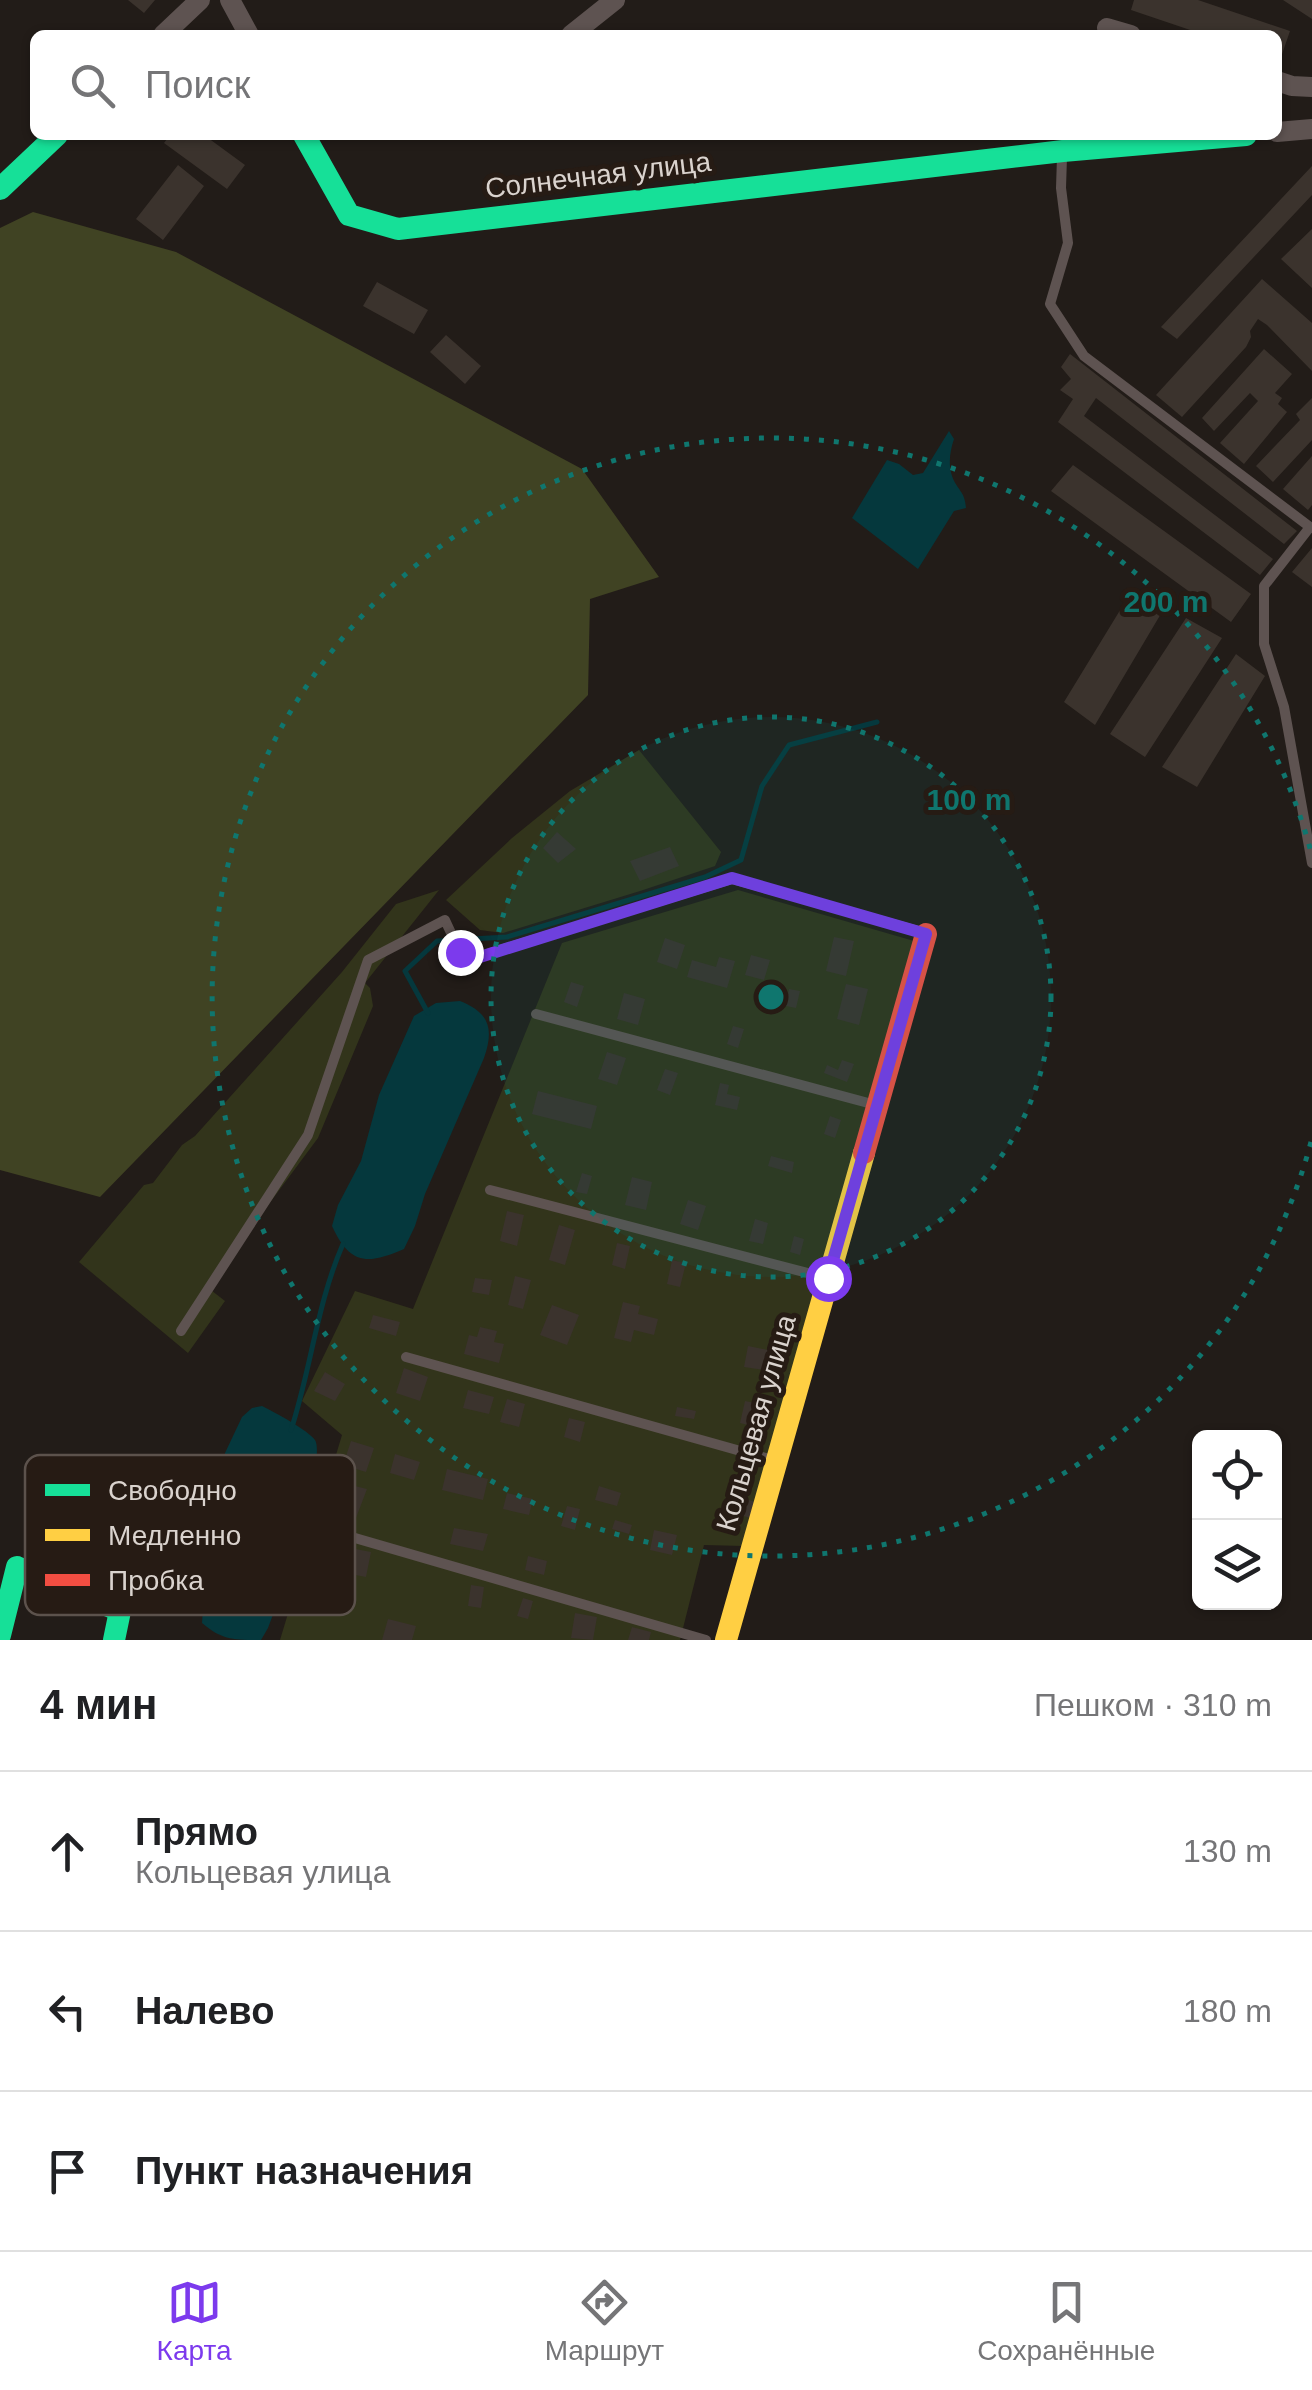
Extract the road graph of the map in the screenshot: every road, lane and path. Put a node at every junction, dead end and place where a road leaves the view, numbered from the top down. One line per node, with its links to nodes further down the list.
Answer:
1 (200, 0): 5 (street)
2 (230, 0): 6 (street)
3 (616, 0): 7 (street)
4 (1107, 28): 8 (street)
5 (168, 30)
6 (246, 30)
7 (577, 30)
8 (1114, 30)
9 (1282, 83): 10 (street)
10 (1312, 87)
11 (1312, 129): 12 (street)
12 (1282, 132)
13 (53, 140): 17 (street)
14 (307, 140): 16 (street, Солнечная улица)
15 (1189, 140): 16 (street, Солнечная улица)
16 (1063, 151): 18 (lane)
17 (0, 189)
18 (1311, 528): 19 (lane)
19 (1312, 863)
20 (926, 934): 22 (street, Кольцевая улица); 25 (lane)
21 (536, 1014): 22 (lane)
22 (878, 1106): 24 (street, Кольцевая улица)
23 (490, 1190): 24 (lane)
24 (828, 1278): 27 (street, Кольцевая улица)
25 (181, 1331)
26 (406, 1357): 27 (lane)
27 (777, 1461): 34 (street, Кольцевая улица)
28 (355, 1539): 33 (lane)
29 (25, 1570): 31 (street)
30 (119, 1615): 32 (street)
31 (0, 1635)
32 (114, 1640)
33 (706, 1640)
34 (726, 1640)

